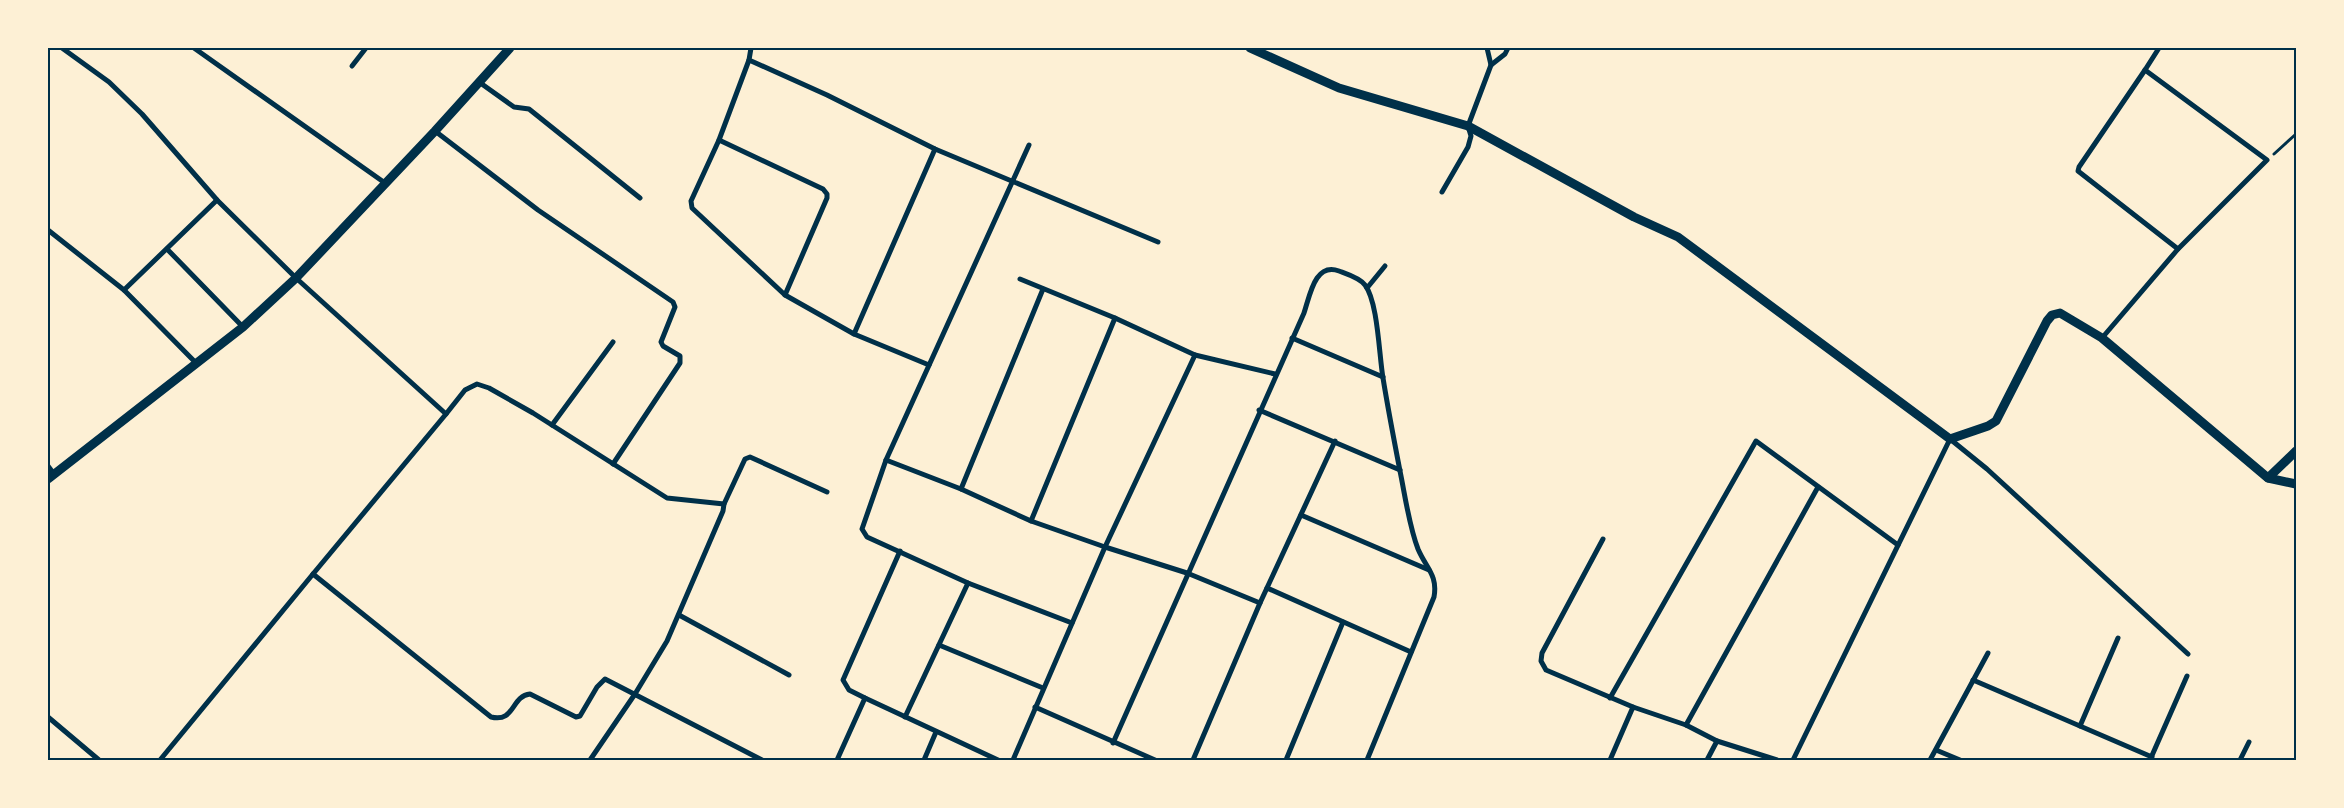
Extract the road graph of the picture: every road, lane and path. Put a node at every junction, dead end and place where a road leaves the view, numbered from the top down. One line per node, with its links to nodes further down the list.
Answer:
1 (62, 48): 26 (street)
2 (194, 48): 23 (street)
3 (366, 48): 12 (street)
4 (510, 48): 14 (street)
5 (751, 48): 10 (street)
6 (1250, 48): 15 (street)
7 (1487, 48): 11 (street)
8 (1508, 48): 11 (street)
9 (2159, 48): 13 (street)
10 (748, 60): 18 (street); 20 (street)
11 (1491, 65): 15 (street)
12 (352, 66)
13 (2145, 70): 21 (street); 30 (street)
14 (479, 82): 16 (street); 25 (street)
15 (1468, 126): 24 (street); 52 (street)
16 (435, 131): 23 (street); 56 (street)
17 (2296, 134): 21 (path)
18 (719, 140): 37 (street); 37 (street)
19 (1028, 145): 22 (street)
20 (935, 150): 22 (street); 40 (street)
21 (2267, 160): 30 (street)
22 (1013, 181): 28 (street); 46 (street)
23 (386, 183): 32 (street)
24 (1442, 192)
25 (640, 198)
26 (217, 200): 29 (street); 32 (street)
27 (48, 230): 36 (street)
28 (1158, 242)
29 (167, 249): 36 (street); 39 (street)
30 (2178, 249): 42 (street)
31 (1385, 266): 34 (street)
32 (296, 278): 39 (street); 50 (street)
33 (1020, 279): 35 (street)
34 (1367, 288): 41 (street); 48 (street)
35 (1043, 289): 38 (street); 63 (street)
36 (124, 290): 45 (street)
37 (785, 295): 40 (street)
38 (1115, 318): 44 (street); 67 (street)
39 (243, 327): 45 (street)
40 (854, 334): 46 (street)
41 (1292, 338): 47 (street); 48 (street)
42 (2102, 338): 52 (street); 60 (street)
43 (613, 342): 51 (street)
44 (1195, 354): 47 (street); 70 (street)
45 (198, 364): 59 (street)
46 (929, 365): 55 (street)
47 (1275, 374): 49 (street)
48 (1383, 377): 58 (street)
49 (1259, 410): 53 (street); 73 (street)
50 (446, 414): 51 (street); 74 (street)
51 (552, 425): 56 (street)
52 (1950, 439): 69 (street); 85 (street)
53 (1335, 441): 58 (street); 66 (street)
54 (2296, 451): 60 (street)
55 (886, 460): 63 (street); 71 (street)
56 (613, 464): 65 (street)
57 (48, 466): 59 (street)
58 (1400, 470): 72 (street)
59 (51, 477)
60 (2268, 478): 61 (street)
61 (2296, 484)
62 (1818, 486): 69 (street); 92 (street); 97 (street)
63 (960, 489): 67 (street)
64 (827, 492): 65 (street)
65 (724, 504): 78 (street)
66 (1301, 515): 72 (street); 76 (street)
67 (1031, 521): 70 (street)
68 (1603, 539): 92 (street)
69 (1898, 545): 120 (street)
70 (1105, 547): 73 (street); 80 (street)
71 (900, 551): 75 (street); 91 (street)
72 (1429, 570): 83 (street)
73 (1187, 573): 77 (street); 102 (street)
74 (313, 574): 90 (street); 106 (street)
75 (968, 584): 80 (street); 82 (street)
76 (1267, 588): 77 (street); 79 (street)
77 (1260, 603): 114 (street)
78 (679, 615): 86 (street); 90 (street)
79 (1343, 622): 83 (street); 115 (street)
80 (1072, 624): 89 (street)
81 (2118, 638): 98 (street)
82 (939, 645): 89 (street); 96 (street)
83 (1411, 652): 116 (street)
84 (1988, 653): 88 (street)
85 (2188, 654)
86 (789, 675)
87 (2187, 676): 104 (street)
88 (1973, 680): 98 (street); 103 (street)
89 (1043, 688): 94 (street)
90 (635, 694): 107 (street); 108 (street)
91 (865, 698): 96 (street); 109 (street)
92 (1610, 698): 93 (street)
93 (1633, 707): 97 (street); 117 (street)
94 (1035, 708): 102 (street); 112 (street)
95 (48, 717): 105 (street)
96 (905, 717): 99 (street)
97 (1686, 725): 100 (street)
98 (2080, 726): 104 (street)
99 (936, 732): 110 (street); 111 (street)
100 (1717, 740): 118 (street); 119 (street)
101 (2249, 742): 123 (street)
102 (1113, 743): 113 (street)
103 (1936, 750): 121 (street); 122 (street)
104 (2151, 759)
105 (99, 760)
106 (160, 760)
107 (590, 760)
108 (762, 760)
109 (837, 760)
110 (924, 760)
111 (998, 760)
112 (1012, 760)
113 (1155, 760)
114 (1193, 760)
115 (1286, 760)
116 (1366, 760)
117 (1610, 760)
118 (1707, 760)
119 (1777, 760)
120 (1793, 760)
121 (1930, 760)
122 (1960, 760)
123 (2240, 760)

